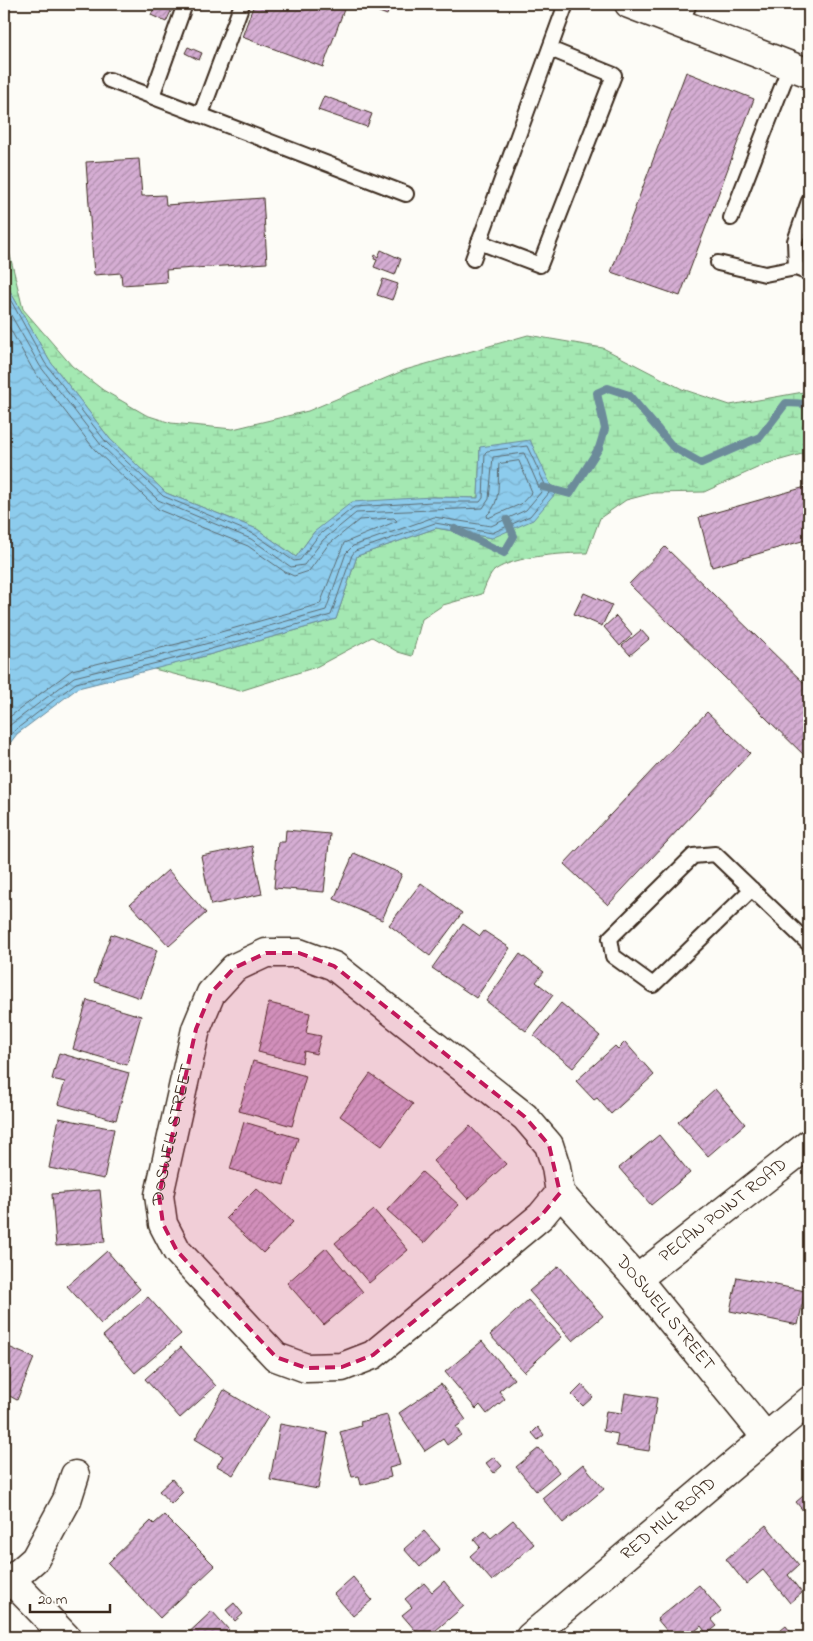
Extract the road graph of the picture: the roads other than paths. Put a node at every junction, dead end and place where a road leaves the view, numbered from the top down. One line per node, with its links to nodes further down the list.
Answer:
1 (185, 4): 9 (lane)
2 (242, 4): 10 (lane)
3 (566, 4): 6 (lane)
4 (629, 4): 5 (street)
5 (685, 14): 7 (street)
6 (550, 49): 14 (lane); 14 (lane)
7 (799, 69): 13 (lane)
8 (109, 80): 9 (lane)
9 (152, 96): 10 (lane)
10 (201, 114): 11 (lane)
11 (406, 194)
12 (809, 201): 17 (lane)
13 (731, 218)
14 (479, 242): 15 (lane)
15 (473, 259)
16 (718, 263): 17 (lane)
17 (796, 268): 18 (lane)
18 (809, 273)
19 (752, 889): 19 (lane); 20 (lane)
20 (809, 944)
21 (809, 1144): 23 (street, PECAN POINT ROAD)
22 (560, 1193): 22 (street, DOSWELL STREET); 23 (street, DOSWELL STREET)
23 (637, 1279): 25 (street, DOSWELL STREET)
24 (809, 1401): 25 (street, RED MILL ROAD)
25 (766, 1438): 29 (street, RED MILL ROAD)
26 (75, 1475): 27 (street)
27 (8, 1583): 28 (street)
28 (66, 1637)
29 (530, 1637)

